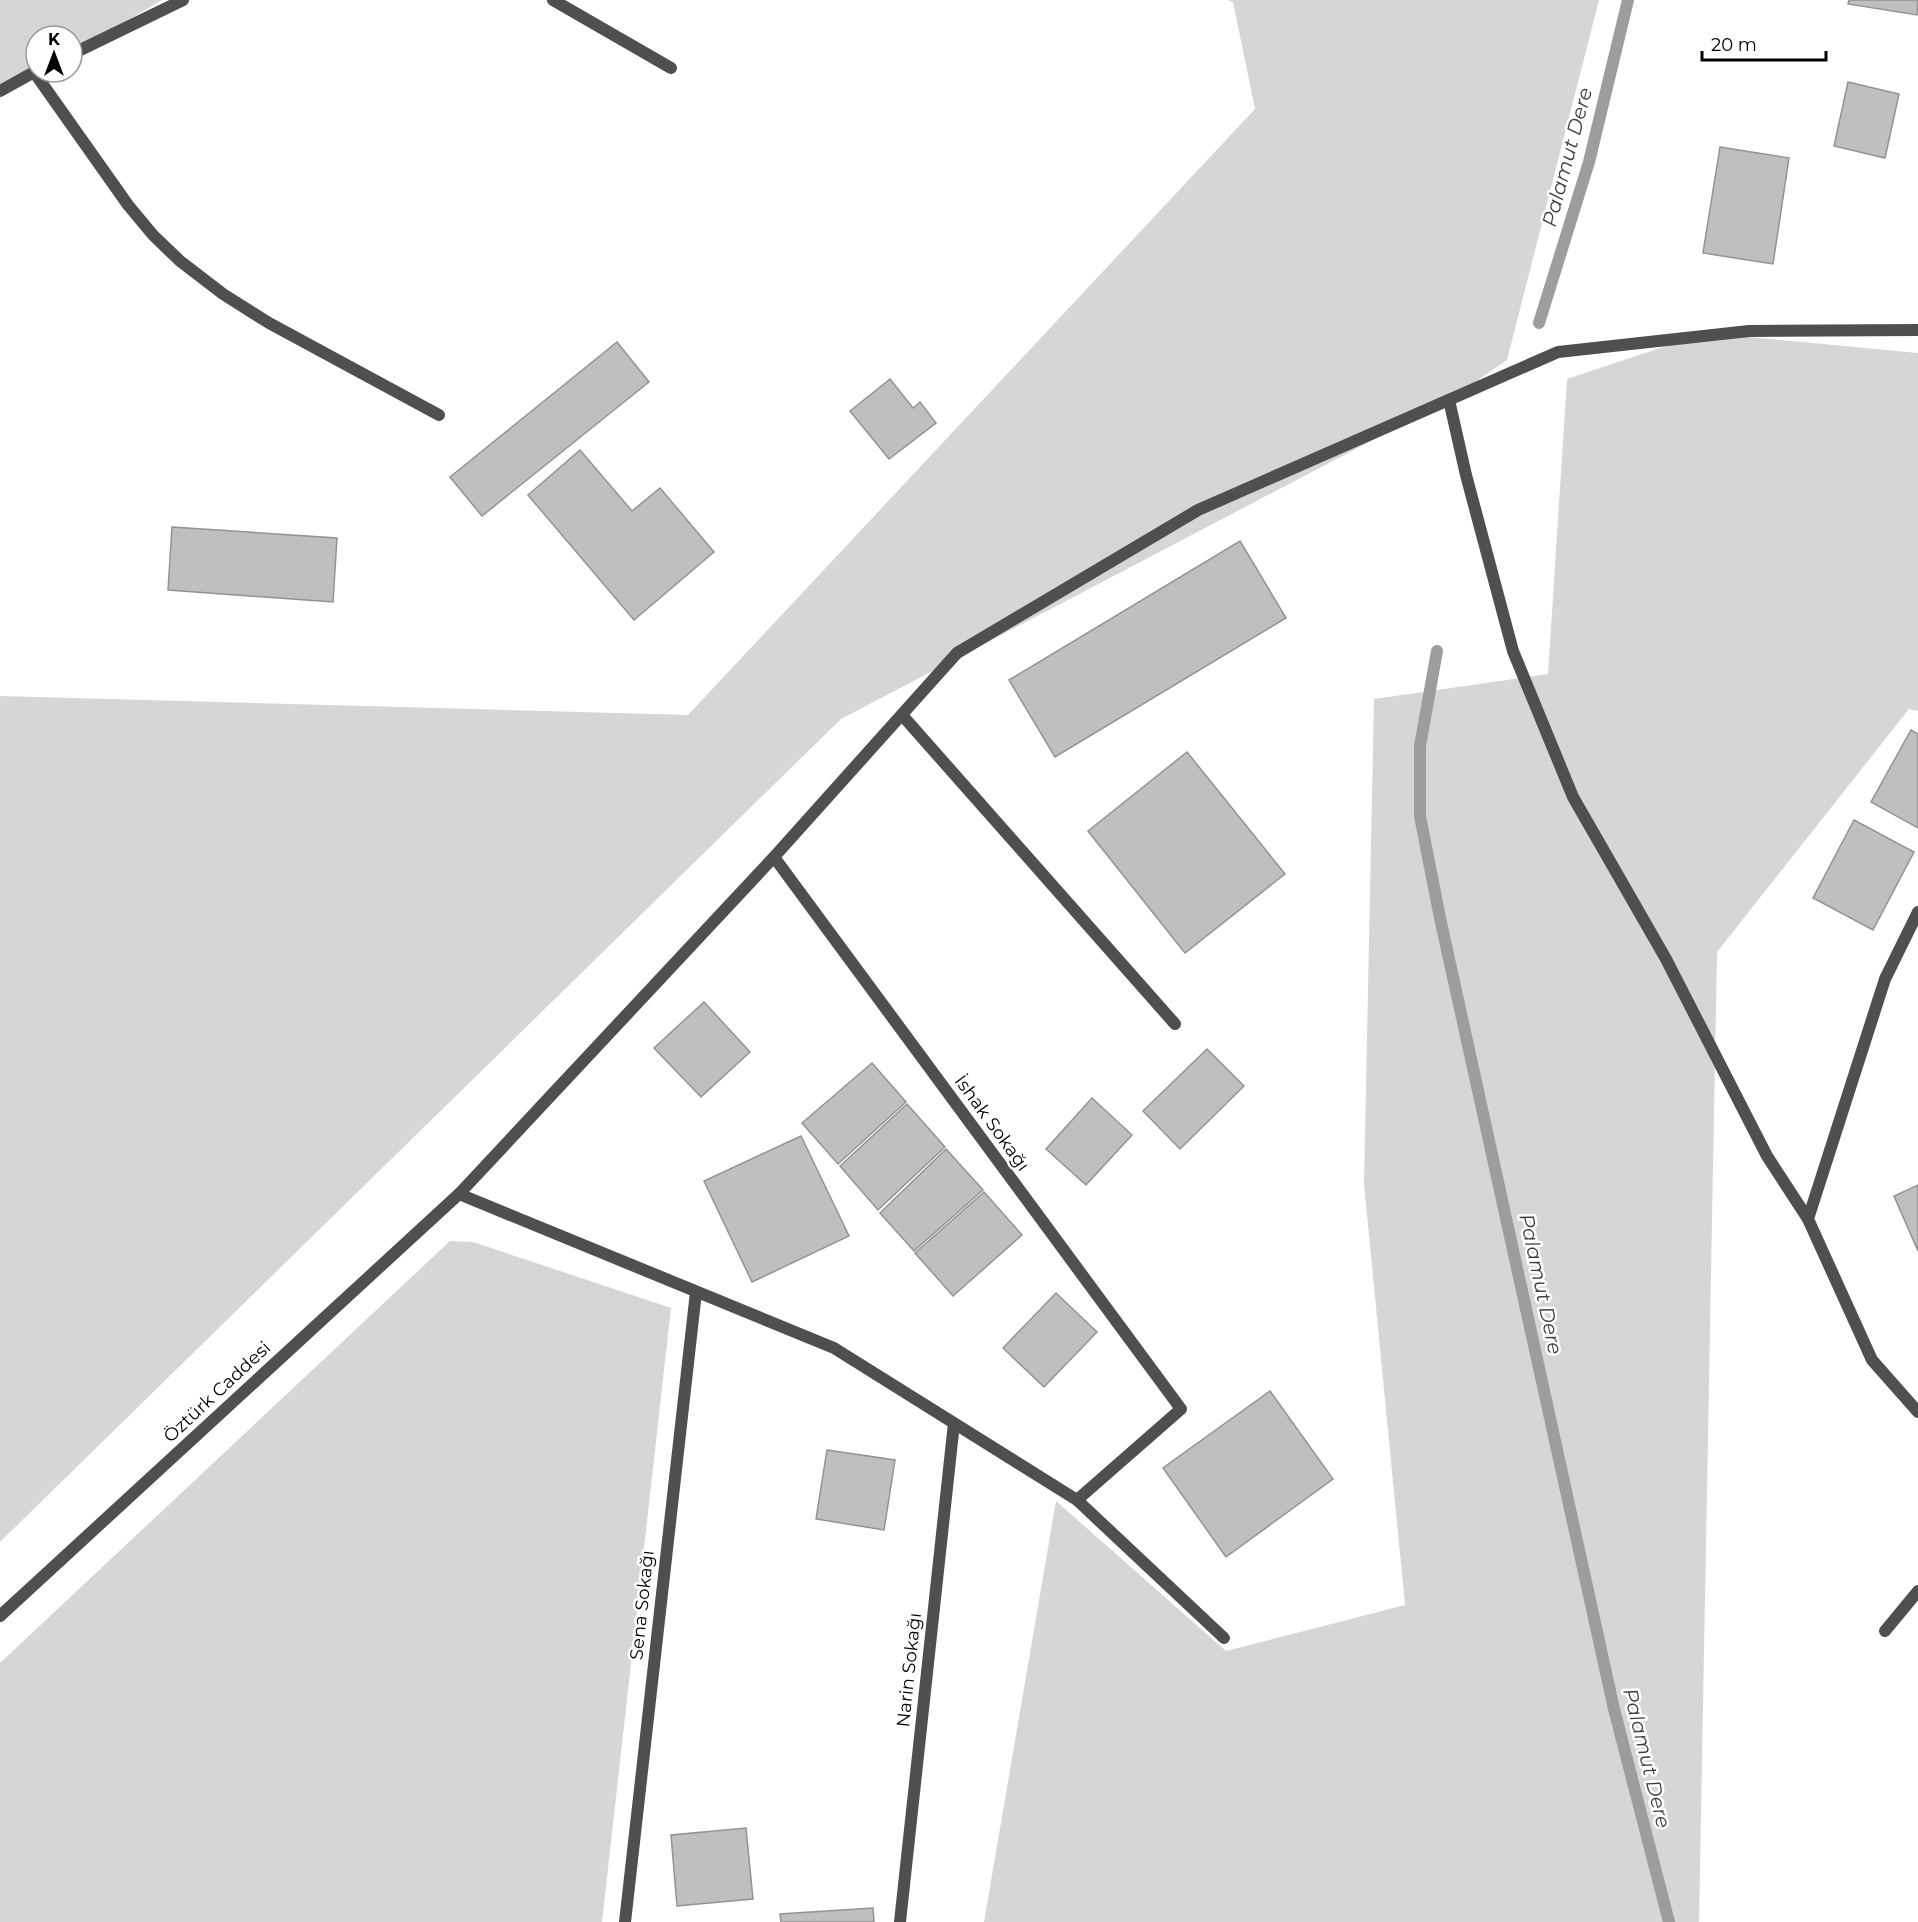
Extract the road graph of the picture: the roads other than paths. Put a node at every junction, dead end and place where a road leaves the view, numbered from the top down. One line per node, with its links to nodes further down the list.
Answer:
1 (183, 0): 3 (street)
2 (553, 0): 4 (street)
3 (84, 48)
4 (671, 68)
5 (24, 78): 7 (street)
6 (43, 84): 10 (street)
7 (0, 91)
8 (1918, 330): 9 (street, Öztürk Caddesi)
9 (1449, 400): 11 (street, Öztürk Caddesi); 16 (street)
10 (439, 415)
11 (902, 714): 12 (street, Öztürk Caddesi); 14 (street)
12 (774, 857): 15 (street, Öztürk Caddesi); 20 (street, İshak Sokağı)
13 (1918, 912): 16 (street)
14 (1175, 1024)
15 (459, 1194): 17 (street); 22 (street, Öztürk Caddesi)
16 (1808, 1220): 18 (street)
17 (696, 1292): 19 (street); 25 (street, Sena Sokağı)
18 (1918, 1412)
19 (954, 1423): 20 (street); 26 (street, Narin Sokağı)
20 (1077, 1500): 24 (street)
21 (1918, 1591): 23 (street)
22 (0, 1616)
23 (1885, 1631)
24 (1224, 1638)
25 (625, 1922)
26 (900, 1922)

